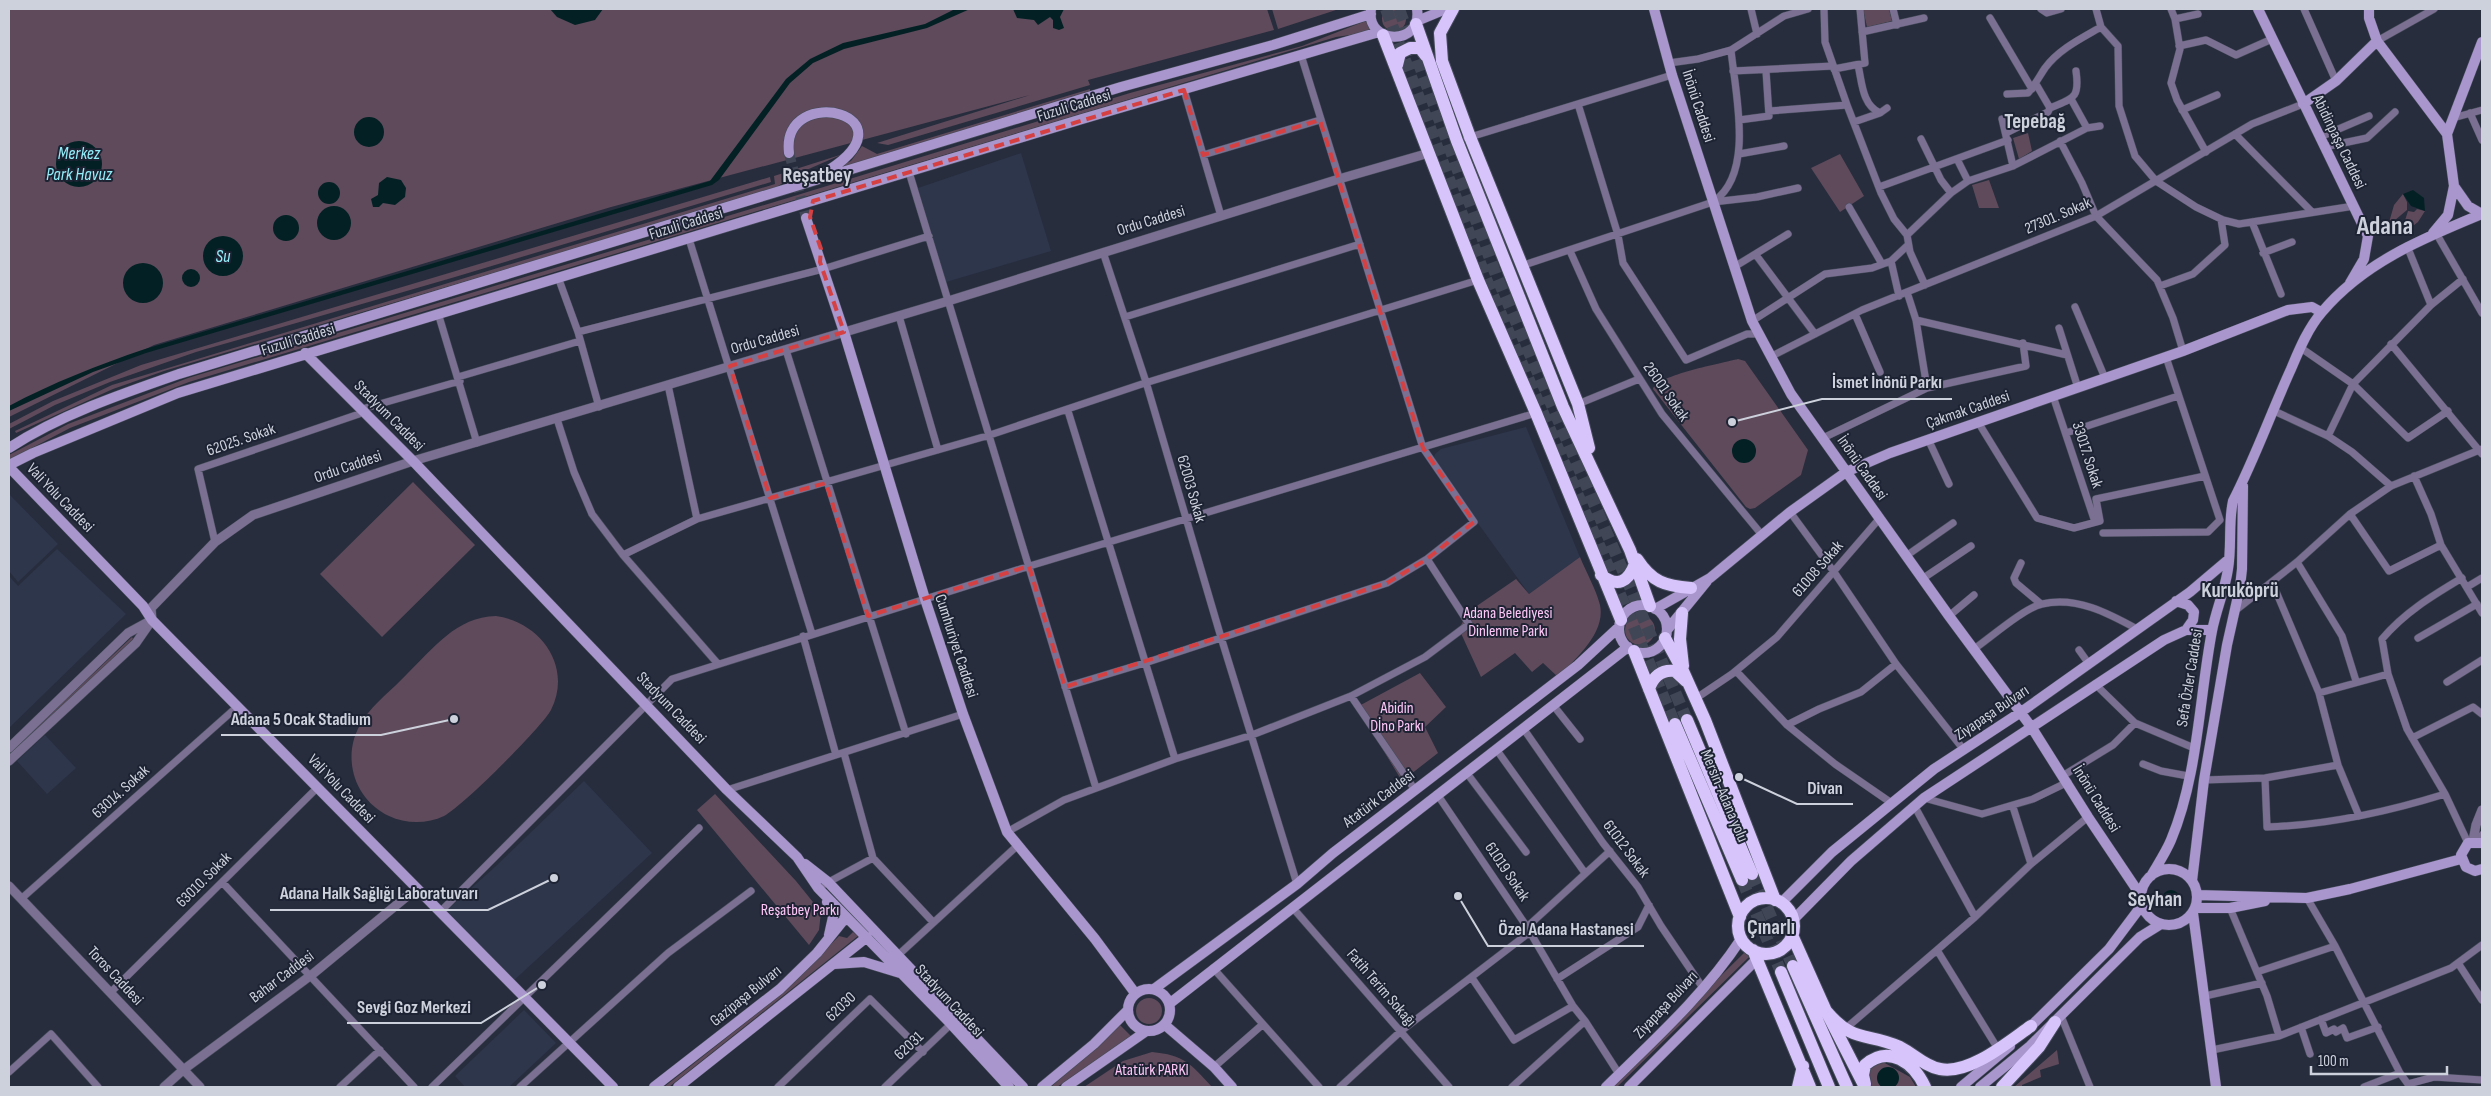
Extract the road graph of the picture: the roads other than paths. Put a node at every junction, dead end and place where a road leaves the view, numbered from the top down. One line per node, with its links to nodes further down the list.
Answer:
1 (1417, 9): 23 (main road)
2 (1446, 9): 23 (main road, Fuzuli Caddesi)
3 (1453, 9): 72 (highway)
4 (1654, 9): 36 (main road, İnönü Caddesi)
5 (1751, 9): 28 (street)
6 (1808, 9): 28 (street)
7 (1824, 9): 39 (street)
8 (1860, 9): 26 (street)
9 (1892, 9): 24 (street)
10 (2041, 9): 11 (street)
11 (2061, 9)
12 (2096, 9): 25 (street)
13 (2171, 9): 22 (street)
14 (2258, 9): 29 (main road, Abidinpaşa Caddesi)
15 (2304, 9): 44 (street)
16 (2369, 9): 30 (main road)
17 (2434, 9): 30 (street)
18 (1371, 11): 27 (main road); 91 (main road, Fuzuli Caddesi)
19 (2198, 14): 22 (street)
20 (1924, 18): 24 (street)
21 (1990, 18): 45 (street)
22 (2175, 19): 32 (street)
23 (1416, 22): 27 (main road, Fuzuli Caddesi); 35 (highway)
24 (1897, 25): 26 (street)
25 (2101, 27): 45 (street); 90 (street)
26 (1862, 32): 37 (street)
27 (1381, 34): 34 (main road, Fuzuli Caddesi); 38 (highway)
28 (1757, 34): 33 (street)
29 (2272, 39): 32 (street); 51 (main road, Abidinpaşa Caddesi)
30 (2377, 41): 44 (main road); 70 (main road)
31 (2482, 42): 62 (main road)
32 (2179, 46): 55 (street)
33 (1731, 50): 36 (street); 40 (street)
34 (1300, 55): 46 (main road, Fuzuli Caddesi); 64 (street)
35 (1430, 62): 38 (highway); 72 (highway); 75 (highway)
36 (1669, 63): 43 (main road, İnönü Caddesi)
37 (1858, 64): 39 (street); 59 (street)
38 (1397, 65): 81 (highway)
39 (1834, 68): 41 (street); 52 (street)
40 (1733, 71): 41 (street); 65 (street)
41 (1766, 71): 57 (street)
42 (2076, 71): 49 (street)
43 (1672, 75): 50 (street); 97 (main road, İnönü Caddesi)
44 (2336, 81): 51 (main road)
45 (2034, 86): 47 (street); 54 (street)
46 (1184, 90): 82 (street); 87 (main road, Fuzuli Caddesi)
47 (2007, 94)
48 (2216, 94): 55 (street)
49 (2071, 99): 54 (street); 68 (street)
50 (1578, 104): 72 (street); 109 (street)
51 (2303, 104): 69 (street, 27301. Sokak); 77 (main road, Abidinpaşa Caddesi)
52 (1848, 105): 57 (street); 66 (street)
53 (1887, 108): 59 (street)
54 (2050, 108): 71 (street)
55 (2182, 110): 79 (street)
56 (2482, 110): 60 (street)
57 (1769, 111): 65 (street)
58 (2395, 112): 77 (street)
59 (1880, 113): 66 (street)
60 (2470, 113): 62 (street); 74 (street)
61 (2369, 116): 77 (street)
62 (2453, 118): 70 (main road)
63 (2002, 119): 71 (street)
64 (1320, 120): 82 (street); 88 (street)
65 (1739, 120): 83 (street)
66 (1854, 122): 93 (street)
67 (2100, 126): 68 (street)
68 (2086, 128): 76 (street)
69 (2234, 134): 79 (street, 27301. Sokak); 100 (street)
70 (2447, 134): 92 (main road)
71 (2006, 136): 84 (street); 86 (street)
72 (1470, 137): 75 (street); 124 (highway)
73 (1920, 139): 85 (street)
74 (2482, 140)
75 (1457, 141): 199 (highway)
76 (2060, 141): 86 (street); 103 (street)
77 (2322, 142): 98 (main road, Abidinpaşa Caddesi)
78 (1784, 146): 83 (street)
79 (2206, 152): 90 (street, 27301. Sokak)
80 (789, 153): 91 (main road)
81 (1429, 153): 88 (street, Ordu Caddesi); 128 (highway)
82 (1203, 154): 102 (street)
83 (1739, 154): 97 (street)
84 (1957, 159): 85 (street); 89 (street)
85 (1934, 166): 93 (street); 95 (street)
86 (2012, 166): 89 (street)
87 (909, 172): 96 (main road, Fuzuli Caddesi); 111 (street)
88 (1339, 179): 102 (street, Ordu Caddesi); 114 (street)
89 (1968, 181): 95 (street)
90 (2156, 181): 103 (street, 27301. Sokak); 105 (street)
91 (808, 183): 191 (main road, Fuzuli Caddesi)
92 (2454, 186): 101 (main road); 108 (main road)
93 (1879, 187): 110 (street)
94 (1798, 188): 97 (street)
95 (1951, 193): 110 (street)
96 (813, 201): 112 (main road, Fuzuli Caddesi); 123 (main road)
97 (1713, 202): 109 (street); 125 (main road, İnönü Caddesi)
98 (2354, 206): 100 (street); 131 (main road, Abidinpaşa Caddesi)
99 (1849, 207): 122 (street)
100 (2312, 212): 106 (street)
101 (2482, 214): 108 (main road)
102 (1221, 216): 118 (street, Ordu Caddesi)
103 (2096, 216): 129 (street, 27301. Sokak); 130 (street)
104 (806, 218): 123 (main road)
105 (2221, 219): 106 (street); 130 (street)
106 (2252, 222): 119 (street)
107 (1788, 234): 120 (street)
108 (2433, 234): 116 (main road); 127 (street)
109 (1618, 235): 117 (street); 152 (street)
110 (1907, 235): 115 (street)
111 (929, 236): 123 (street); 137 (street)
112 (689, 239): 126 (main road, Fuzuli Caddesi); 136 (street)
113 (2292, 242): 119 (street)
114 (1360, 244): 140 (street); 146 (street)
115 (1908, 246): 121 (street); 129 (street)
116 (2407, 246): 131 (main road); 138 (street)
117 (1570, 251): 124 (street); 168 (street, 26001 Sokak)
118 (1102, 252): 137 (street, Ordu Caddesi); 146 (street, 62003 Sokak)
119 (2263, 253): 133 (street)
120 (1756, 255): 125 (street); 135 (street)
121 (1891, 261): 122 (street); 134 (street)
122 (1882, 264): 135 (street)
123 (822, 265): 136 (street); 151 (main road, Cumhuriyet Caddesi)
124 (1521, 266): 176 (highway)
125 (1734, 267): 148 (main road, İnönü Caddesi)
126 (558, 277): 142 (main road, Fuzuli Caddesi); 150 (street)
127 (2462, 279): 138 (street); 144 (street)
128 (1478, 280): 140 (street); 182 (highway)
129 (1925, 285): 132 (street, 27301. Sokak)
130 (2160, 286): 159 (street)
131 (2346, 289): 141 (main road, Sefa Özler Caddesi)
132 (1908, 292): 134 (street, 27301. Sokak); 147 (street)
133 (2281, 294)
134 (1899, 296): 143 (street, 27301. Sokak)
135 (1787, 298): 148 (street); 153 (street)
136 (708, 300): 150 (street); 164 (street)
137 (949, 300): 145 (street, Ordu Caddesi); 186 (street)
138 (2431, 305): 156 (street)
139 (2075, 307): 166 (street)
140 (1380, 310): 169 (street); 192 (street)
141 (2321, 312): 157 (main road, Sefa Özler Caddesi); 159 (main road, Çakmak Caddesi)
142 (438, 313): 160 (main road, Fuzuli Caddesi); 167 (street)
143 (1855, 314): 153 (street, 27301. Sokak); 165 (street)
144 (2482, 314)
145 (899, 316): 151 (street, Ordu Caddesi); 193 (street)
146 (1125, 318): 169 (street, 62003 Sokak)
147 (1916, 320): 155 (street); 172 (street)
148 (1752, 321): 152 (main road, İnönü Caddesi)
149 (2059, 328): 161 (street)
150 (578, 332): 154 (street)
151 (844, 332): 158 (street, Ordu Caddesi); 197 (main road, Cumhuriyet Caddesi)
152 (1759, 334): 162 (main road, İnönü Caddesi)
153 (1815, 334): 162 (street, 27301. Sokak)
154 (580, 341): 167 (street); 177 (street)
155 (2023, 344): 161 (street); 172 (street)
156 (2391, 344): 170 (street); 181 (street)
157 (2300, 348): 170 (street); 180 (main road, Sefa Özler Caddesi)
158 (786, 350): 164 (street, Ordu Caddesi); 203 (street)
159 (2183, 352): 163 (main road, Çakmak Caddesi)
160 (305, 353): 178 (main road, Stadyum Caddesi); 196 (main road, Fuzuli Caddesi)
161 (2067, 355): 173 (street)
162 (1770, 357): 188 (main road, İnönü Caddesi)
163 (2166, 357): 166 (main road, Çakmak Caddesi); 175 (street)
164 (730, 366): 171 (street, Ordu Caddesi); 206 (street)
165 (1880, 372)
166 (2105, 378): 173 (main road, Çakmak Caddesi)
167 (459, 379): 178 (street); 190 (street)
168 (1639, 379): 176 (street); 215 (street, 26001 Sokak)
169 (1146, 382): 179 (street); 210 (street, 62003 Sokak)
170 (2353, 384): 181 (street); 187 (street)
171 (668, 385): 177 (street, Ordu Caddesi); 209 (street)
172 (1927, 388): 188 (street)
173 (2078, 388): 174 (main road, Çakmak Caddesi)
174 (2053, 396): 184 (main road, Çakmak Caddesi); 185 (street, 33017. Sokak)
175 (2178, 396): 185 (street); 200 (street)
176 (1578, 404): 199 (highway)
177 (599, 407): 183 (street, Ordu Caddesi)
178 (362, 409): 195 (main road, Stadyum Caddesi); 216 (street, 62025. Sokak)
179 (1068, 410): 186 (street); 217 (street)
180 (2272, 410): 187 (street); 202 (main road, Sefa Özler Caddesi)
181 (2448, 411): 194 (street)
182 (1536, 413): 192 (street); 230 (highway)
183 (557, 420): 190 (street, Ordu Caddesi); 221 (street)
184 (1978, 422): 189 (main road, Çakmak Caddesi); 213 (street)
185 (2066, 433): 213 (street, 33017. Sokak)
186 (990, 435): 193 (street); 228 (street)
187 (2328, 436): 205 (street)
188 (1823, 438): 198 (main road, İnönü Caddesi)
189 (1928, 439): 198 (main road, Çakmak Caddesi); 204 (street)
190 (476, 443): 195 (street, Ordu Caddesi)
191 (9, 448)
192 (1423, 448): 210 (street); 223 (street)
193 (938, 450): 197 (street)
194 (2481, 451): 201 (street)
195 (413, 461): 216 (street, Ordu Caddesi); 278 (main road, Stadyum Caddesi)
196 (9, 466): 249 (main road, Vali Yolu Caddesi)
197 (884, 466): 203 (street); 239 (main road, Cumhuriyet Caddesi)
198 (1846, 472): 207 (main road, Çakmak Caddesi); 211 (main road, İnönü Caddesi)
199 (1596, 475): 220 (highway)
200 (2205, 476): 213 (street); 214 (street)
201 (2414, 476): 205 (street); 218 (street)
202 (2243, 481): 224 (main road, Sefa Özler Caddesi); 244 (main road, Sefa Özler Caddesi)
203 (826, 483): 206 (street); 247 (street)
204 (1949, 484)
205 (2391, 486): 208 (street)
206 (770, 498): 209 (street); 254 (street)
207 (1790, 512): 215 (main road, Çakmak Caddesi); 229 (street)
208 (2350, 514): 218 (street); 225 (street)
209 (698, 519): 221 (street)
210 (1185, 519): 217 (street); 258 (street, 62003 Sokak)
211 (1879, 519): 222 (main road, İnönü Caddesi); 229 (street, 61008 Sokak)
212 (1953, 522): 222 (street)
213 (2095, 522)
214 (2103, 533)
215 (1762, 535): 231 (main road, Çakmak Caddesi)
216 (215, 542): 249 (street, Ordu Caddesi)
217 (1107, 543): 228 (street); 264 (street)
218 (2441, 545): 232 (street)
219 (1971, 546): 234 (street)
220 (1630, 550): 227 (highway); 237 (highway)
221 (623, 556): 263 (street)
222 (1906, 556): 234 (main road, İnönü Caddesi)
223 (1427, 559): 258 (street); 276 (street)
224 (2230, 559): 240 (main road, Ziyapaşa Bulvarı); 253 (main road, Sefa Özler Caddesi)
225 (2297, 562): 235 (street); 270 (street)
226 (2021, 563): 241 (street)
227 (1635, 564): 230 (highway); 243 (highway)
228 (1029, 566): 239 (street); 273 (street)
229 (1834, 572): 265 (street); 267 (street, 61008 Sokak)
230 (1601, 575): 250 (highway)
231 (1710, 578): 237 (main road, Çakmak Caddesi); 245 (main road)
232 (2462, 578): 236 (street); 268 (street)
233 (2482, 578): 236 (street)
234 (1922, 579): 248 (main road, İnönü Caddesi)
235 (2272, 582): 244 (street); 275 (street)
236 (2467, 587): 242 (street)
237 (1691, 588): 243 (main road, Çakmak Caddesi)
238 (1974, 595): 248 (street)
239 (925, 599): 247 (street); 282 (main road, Cumhuriyet Caddesi)
240 (2176, 602): 251 (main road, Ziyapaşa Bulvarı); 252 (main road)
241 (2041, 604): 251 (street); 260 (street)
242 (2477, 604): 246 (street); 257 (street)
243 (1653, 607): 250 (main road); 255 (main road)
244 (2236, 610): 306 (main road, Sefa Özler Caddesi)
245 (1682, 613): 255 (main road); 269 (highway)
246 (2482, 613)
247 (868, 616): 254 (street); 289 (street)
248 (1949, 616): 260 (main road, İnönü Caddesi)
249 (152, 620): 280 (main road, Vali Yolu Caddesi); 293 (street); 299 (street, Ordu Caddesi)
250 (1620, 624): 259 (main road); 310 (main road, Atatürk Caddesi)
251 (2137, 629): 266 (main road, Ziyapaşa Bulvarı)
252 (2186, 630): 253 (main road, Ziyapaşa Bulvarı); 272 (main road, Ziyapaşa Bulvarı)
253 (2212, 630): 294 (main road, Sefa Özler Caddesi)
254 (812, 634): 256 (street)
255 (1666, 634): 259 (main road); 269 (highway)
256 (803, 636): 263 (street); 297 (street)
257 (2418, 638)
258 (1221, 639): 264 (street); 290 (street, 62003 Sokak)
259 (1631, 649): 274 (highway); 279 (main road, Atatürk Caddesi)
260 (1974, 649): 281 (main road, İnönü Caddesi)
261 (2079, 650): 266 (street)
262 (2482, 660): 271 (street)
263 (718, 664): 278 (street)
264 (1144, 664): 273 (street); 298 (street)
265 (1896, 664): 286 (street); 296 (street)
266 (2089, 664): 281 (main road, Ziyapaşa Bulvarı)
267 (1734, 673): 277 (street); 286 (street)
268 (2388, 674): 270 (street); 291 (street)
269 (1686, 677): 274 (highway); 277 (highway)
270 (2356, 681): 275 (street)
271 (2447, 682)
272 (2095, 684): 285 (street); 288 (main road, Ziyapaşa Bulvarı)
273 (1065, 687): 308 (street)
274 (1649, 689): 355 (highway)
275 (2319, 693): 301 (street)
276 (1352, 696): 290 (street); 310 (street)
277 (1695, 699): 346 (highway)
278 (648, 705): 309 (main road, Stadyum Caddesi); 352 (street)
279 (1553, 705): 287 (main road, Atatürk Caddesi); 292 (street)
280 (238, 706): 307 (main road, Vali Yolu Caddesi); 345 (street, 63014. Sokak)
281 (2021, 712): 288 (main road, İnönü Caddesi); 296 (main road, Ziyapaşa Bulvarı)
282 (963, 714): 289 (street); 321 (main road, Cumhuriyet Caddesi)
283 (2482, 714): 291 (street)
284 (1681, 722): 333 (highway, Mersin-Adana yolu)
285 (2134, 723): 294 (street); 305 (street)
286 (1787, 724): 314 (street)
287 (1523, 728): 295 (main road, Atatürk Caddesi); 324 (street, 61012 Sokak)
288 (2032, 728): 305 (main road, İnönü Caddesi); 313 (main road, Ziyapaşa Bulvarı)
289 (906, 734): 297 (street)
290 (1252, 735): 298 (street); 337 (street, 62003 Sokak)
291 (2412, 738): 312 (street)
292 (1580, 739)
293 (9, 748)
294 (2194, 748): 303 (main road, Sefa Özler Caddesi)
295 (1496, 749): 302 (main road, Atatürk Caddesi); 331 (street)
296 (1964, 750): 314 (main road, Ziyapaşa Bulvarı)
297 (840, 754): 309 (street); 327 (street)
298 (1175, 759): 308 (street)
299 (9, 761)
300 (2143, 764): 303 (street)
301 (2338, 765): 304 (street); 318 (street)
302 (1466, 772): 311 (main road, Atatürk Caddesi); 325 (street)
303 (2188, 776): 332 (main road, Sefa Özler Caddesi)
304 (2265, 778): 306 (street); 318 (street)
305 (2066, 779): 316 (street); 319 (main road, İnönü Caddesi)
306 (2204, 780): 334 (main road, Sefa Özler Caddesi)
307 (318, 787): 335 (street, 63010. Sokak); 339 (main road, Vali Yolu Caddesi)
308 (1096, 788): 321 (street)
309 (728, 790): 326 (main road, Stadyum Caddesi)
310 (1415, 790): 337 (main road, Atatürk Caddesi)
311 (1437, 794): 349 (main road, Atatürk Caddesi); 359 (street, 61019 Sokak)
312 (2445, 794): 318 (street); 322 (street)
313 (1924, 798): 315 (main road, Ziyapaşa Bulvarı); 316 (street)
314 (1890, 802): 346 (main road, Ziyapaşa Bulvarı)
315 (1915, 807): 354 (street); 356 (main road, Ziyapaşa Bulvarı)
316 (2012, 807): 329 (street)
317 (2482, 810): 322 (street)
318 (2358, 816)
319 (2088, 817): 329 (street); 347 (main road, İnönü Caddesi)
320 (699, 828): 385 (street)
321 (1007, 832): 323 (main road, Cumhuriyet Caddesi)
322 (2477, 841): 328 (main road)
323 (1018, 845): 357 (street); 383 (main road, Cumhuriyet Caddesi)
324 (1610, 851): 331 (street); 348 (street, 61012 Sokak)
325 (1526, 852)
326 (797, 857): 336 (main road); 340 (main road, Stadyum Caddesi)
327 (873, 858): 336 (street); 357 (street)
328 (2461, 859): 330 (main road); 344 (main road)
329 (2031, 864): 354 (street)
330 (2482, 869)
331 (1585, 873): 359 (street)
332 (2151, 876): 334 (main road); 347 (main road)
333 (1747, 877)
334 (2192, 881): 342 (main road)
335 (222, 882): 376 (street); 382 (street, 63010. Sokak)
336 (828, 882): 340 (street); 368 (main road)
337 (1297, 884): 381 (main road, Atatürk Caddesi)
338 (9, 886): 345 (street, Toros Caddesi)
339 (417, 888): 352 (main road, Vali Yolu Caddesi); 376 (street, Bahar Caddesi)
340 (818, 888): 353 (main road, Stadyum Caddesi); 363 (main road)
341 (752, 891): 405 (street)
342 (2197, 895): 343 (main road); 351 (main road)
343 (2276, 898): 344 (main road); 350 (main road)
344 (2307, 898): 365 (street)
345 (21, 899): 382 (street, Toros Caddesi)
346 (1778, 901): 355 (highway); 356 (highway)
347 (2142, 901): 358 (main road); 398 (main road)
348 (1649, 905): 378 (street); 380 (street, 61012 Sokak)
349 (1292, 907): 372 (main road, Atatürk Caddesi); 402 (street, Fatih Terim Sokağı)
350 (2230, 908): 351 (main road); 374 (street)
351 (2194, 911): 358 (main road); 384 (main road)
352 (440, 912): 385 (main road, Vali Yolu Caddesi)
353 (846, 917): 361 (main road, Stadyum Caddesi); 363 (main road, Gazipaşa Bulvarı)
354 (1975, 917): 366 (street)
355 (1740, 918): 362 (highway)
356 (1793, 920): 360 (highway)
357 (933, 922): 368 (street)
358 (2161, 924): 392 (main road)
359 (1528, 930): 377 (street); 378 (street, 61019 Sokak)
360 (1792, 935): 367 (highway); 391 (highway)
361 (867, 937): 368 (main road, Stadyum Caddesi); 370 (main road, Gazipaşa Bulvarı)
362 (1741, 939): 367 (highway); 380 (main road, Ziyapaşa Bulvarı)
363 (827, 940): 427 (main road, Gazipaşa Bulvarı)
364 (2482, 945): 369 (street)
365 (2335, 946): 374 (street); 387 (street)
366 (1937, 950): 401 (street); 409 (street)
367 (1758, 954): 411 (highway); 441 (main road, Ziyapaşa Bulvarı)
368 (895, 958): 375 (main road, Stadyum Caddesi); 432 (main road)
369 (2458, 963): 386 (street); 387 (street)
370 (833, 964): 375 (main road); 428 (main road, Gazipaşa Bulvarı)
371 (1793, 966): 445 (highway)
372 (1212, 968): 388 (main road, Atatürk Caddesi); 397 (street)
373 (1781, 972): 444 (highway)
374 (2258, 972): 379 (street)
375 (903, 974): 395 (main road, Stadyum Caddesi)
376 (310, 976): 406 (street); 413 (street, Bahar Caddesi)
377 (1472, 978): 389 (street); 402 (street)
378 (1557, 979): 389 (street, 61019 Sokak)
379 (2262, 983): 384 (street); 404 (street)
380 (1703, 988): 416 (main road, Ziyapaşa Bulvarı)
381 (1154, 989): 383 (main road); 388 (main road)
382 (110, 993): 413 (street, Toros Caddesi)
383 (1135, 993): 390 (main road)
384 (2205, 996): 407 (main road)
385 (523, 997): 405 (main road, Vali Yolu Caddesi); 424 (street)
386 (2482, 1000)
387 (2364, 1001): 393 (street); 399 (street)
388 (1169, 1004): 396 (main road)
389 (1573, 1006): 394 (street, 61019 Sokak)
390 (1127, 1010): 403 (main road); 433 (main road)
391 (1826, 1011): 401 (highway); 446 (highway)
392 (2058, 1019): 449 (main road); 450 (highway); 451 (street)
393 (2321, 1019): 399 (street); 400 (street)
394 (1585, 1021): 416 (street, 61019 Sokak); 439 (street)
395 (951, 1024): 408 (street, 62031); 431 (main road, Stadyum Caddesi)
396 (1165, 1025): 403 (main road); 412 (main road)
397 (1262, 1025): 412 (street); 436 (street)
398 (2031, 1026): 409 (highway)
399 (2378, 1027): 415 (street)
400 (2301, 1028): 404 (street); 410 (street)
401 (1845, 1029): 409 (highway)
402 (1401, 1031): 437 (street); 438 (street, Fatih Terim Sokağı)
403 (1145, 1032): 434 (main road)
404 (2279, 1036): 407 (street)
405 (568, 1043): 425 (street); 426 (main road, Vali Yolu Caddesi)
406 (380, 1050): 422 (street); 423 (street)
407 (2212, 1050): 452 (main road)
408 (923, 1052): 429 (street, 62030); 430 (street, 62031)
409 (1997, 1054): 448 (main road)
410 (2310, 1054)
411 (1803, 1066): 442 (highway); 443 (highway)
412 (1214, 1067): 435 (main road)
413 (183, 1070): 420 (street, Bahar Caddesi); 421 (street, Toros Caddesi)
414 (9, 1072): 419 (street)
415 (2400, 1073): 418 (street); 453 (street)
416 (1619, 1074): 440 (main road, Ziyapaşa Bulvarı)
417 (2482, 1080): 418 (street)
418 (2409, 1085)
419 (98, 1087)
420 (164, 1087)
421 (200, 1087)
422 (340, 1087)
423 (414, 1087)
424 (432, 1087)
425 (520, 1087)
426 (613, 1087)
427 (654, 1087)
428 (678, 1087)
429 (778, 1087)
430 (885, 1087)
431 (1009, 1087)
432 (1023, 1087)
433 (1042, 1087)
434 (1066, 1087)
435 (1232, 1087)
436 (1319, 1087)
437 (1340, 1087)
438 (1450, 1087)
439 (1512, 1087)
440 (1606, 1087)
441 (1630, 1087)
442 (1798, 1087)
443 (1810, 1087)
444 (1829, 1087)
445 (1847, 1087)
446 (1865, 1087): 447 (highway)
447 (1925, 1087)
448 (1961, 1087)
449 (1980, 1087)
450 (2002, 1087)
451 (2090, 1087)
452 (2216, 1087)
453 (2364, 1087)

